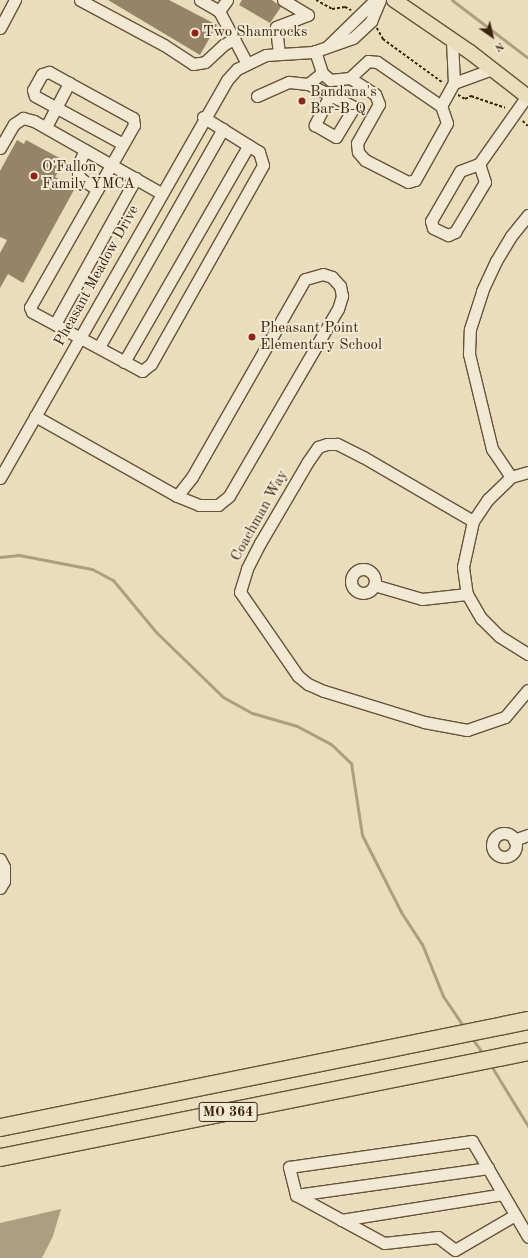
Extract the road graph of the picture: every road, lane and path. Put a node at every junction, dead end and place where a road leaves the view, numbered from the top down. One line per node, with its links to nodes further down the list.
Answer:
1 (16, 0): 13 (street)
2 (80, 0): 14 (street)
3 (200, 0): 10 (street)
4 (227, 0): 10 (street)
5 (283, 0): 18 (street)
6 (316, 0): 11 (path)
7 (375, 0): 11 (street, Pheasant Meadow Drive)
8 (380, 0): 12 (street, Pheasant Meadow Drive)
9 (394, 0): 15 (main road)
10 (219, 11): 14 (street)
11 (360, 14): 16 (street, Pheasant Meadow Drive)
12 (371, 21): 16 (street, Pheasant Meadow Drive); 25 (path)
13 (0, 28)
14 (234, 39): 19 (street)
15 (452, 40): 20 (main road); 25 (street)
16 (328, 46): 17 (street, Pheasant Meadow Drive)
17 (314, 51): 18 (street, Pheasant Meadow Drive); 21 (street)
18 (279, 53): 19 (street, Pheasant Meadow Drive)
19 (247, 63): 32 (street, Pheasant Meadow Drive)
20 (492, 69): 25 (street); 28 (main road)
21 (322, 74): 22 (street); 24 (street)
22 (350, 78): 29 (street); 29 (street)
23 (69, 83): 30 (street); 30 (street); 36 (street)
24 (308, 84): 26 (street); 27 (street)
25 (452, 86): 29 (street); 31 (path)
26 (330, 95)
27 (257, 96)
28 (527, 96): 31 (street)
29 (441, 106)
30 (56, 107): 34 (street); 36 (street)
31 (513, 113): 33 (path); 41 (street)
32 (204, 117): 35 (street); 44 (street, Pheasant Meadow Drive)
33 (528, 126)
34 (46, 127): 38 (street); 39 (street)
35 (223, 129): 37 (street); 48 (street)
36 (124, 144): 40 (street)
37 (249, 145): 49 (street); 49 (street)
38 (0, 148)
39 (85, 150): 40 (street); 43 (street)
40 (111, 164): 42 (street); 43 (street)
41 (479, 164): 41 (street)
42 (136, 178): 44 (street); 46 (street)
43 (97, 189): 46 (street)
44 (161, 193): 47 (street, Pheasant Meadow Drive)
45 (528, 215): 52 (street)
46 (55, 324): 47 (street)
47 (80, 338): 48 (street); 50 (street, Pheasant Meadow Drive)
48 (99, 347): 49 (street)
49 (124, 362)
50 (35, 416): 53 (street, Pheasant Meadow Drive); 54 (street)
51 (528, 472): 52 (street)
52 (511, 477): 55 (street)
53 (0, 478)
54 (177, 496): 54 (street)
55 (473, 521): 57 (street); 59 (street, Coachman Way)
56 (374, 585): 57 (street)
57 (467, 594): 58 (street)
58 (528, 654)
59 (528, 690)
60 (528, 835): 61 (street)
61 (514, 840)
62 (0, 859): 63 (street)
63 (0, 888)
64 (528, 1020): 66 (highway, MO 364)
65 (528, 1051): 67 (highway, MO 364)
66 (0, 1127)
67 (0, 1157)
68 (488, 1168): 69 (street); 70 (street); 70 (street)
69 (503, 1194): 71 (street); 72 (street)
70 (296, 1195): 72 (street)
71 (515, 1215): 72 (street); 73 (street)
72 (341, 1220)
73 (528, 1237)

